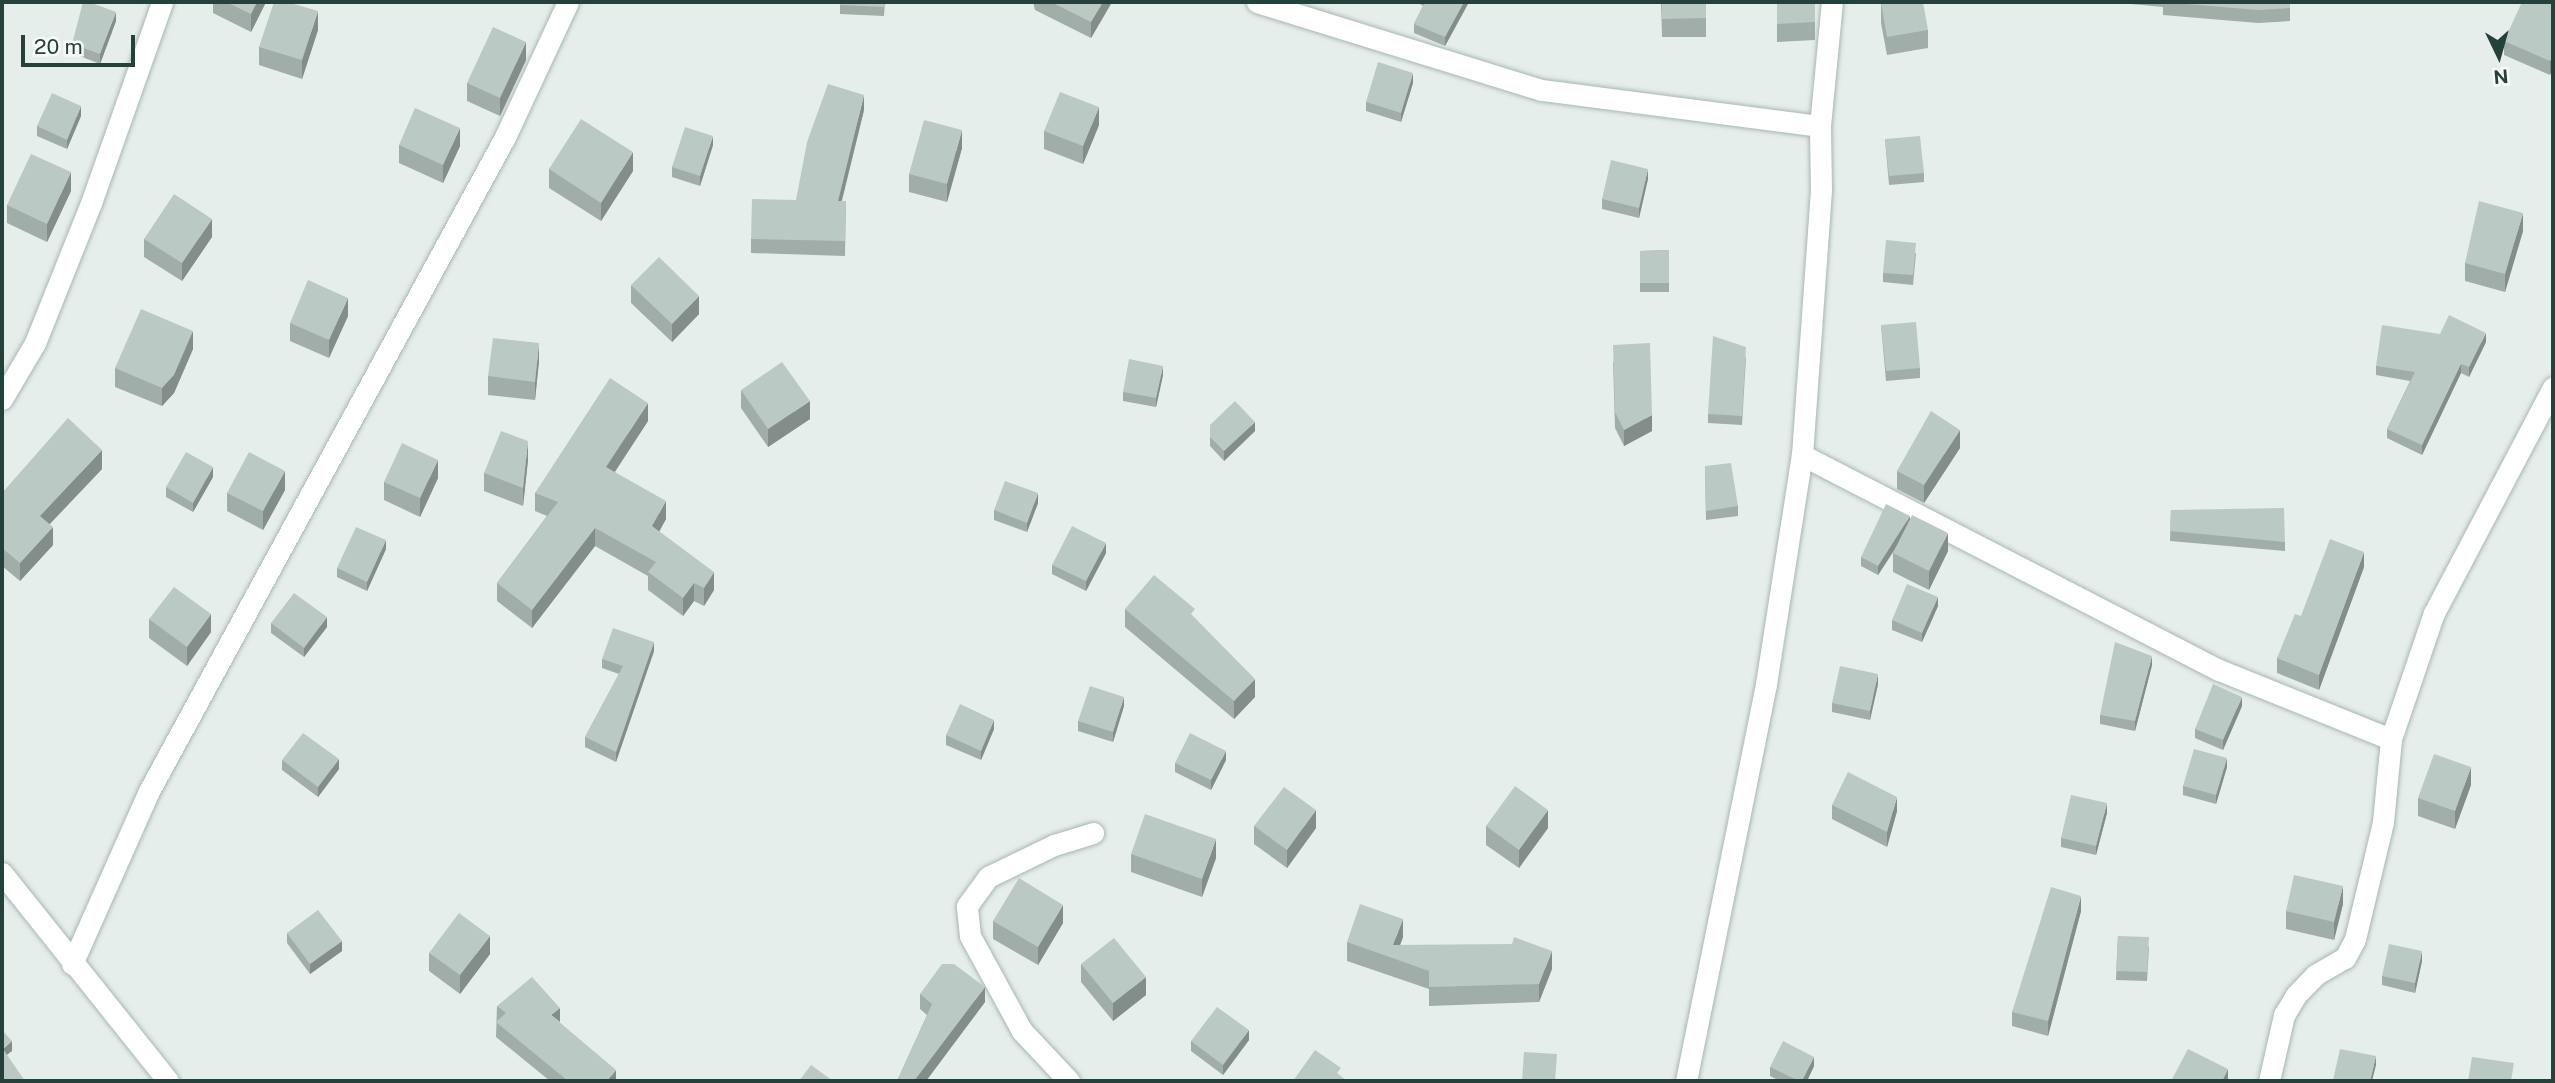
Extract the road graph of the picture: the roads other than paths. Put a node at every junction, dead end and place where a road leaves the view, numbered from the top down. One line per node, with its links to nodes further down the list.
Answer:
1 (162, 2): 7 (street)
2 (568, 2): 12 (street)
3 (1257, 2): 5 (street)
4 (1832, 2): 5 (street)
5 (1820, 126): 8 (street)
6 (2553, 387): 9 (street)
7 (2, 399)
8 (1802, 455): 9 (street); 15 (street)
9 (2391, 739): 16 (street)
10 (1093, 833): 14 (street)
11 (2, 873): 12 (street)
12 (72, 964): 13 (street)
13 (168, 1081)
14 (1069, 1081)
15 (1686, 1081)
16 (2269, 1081)

